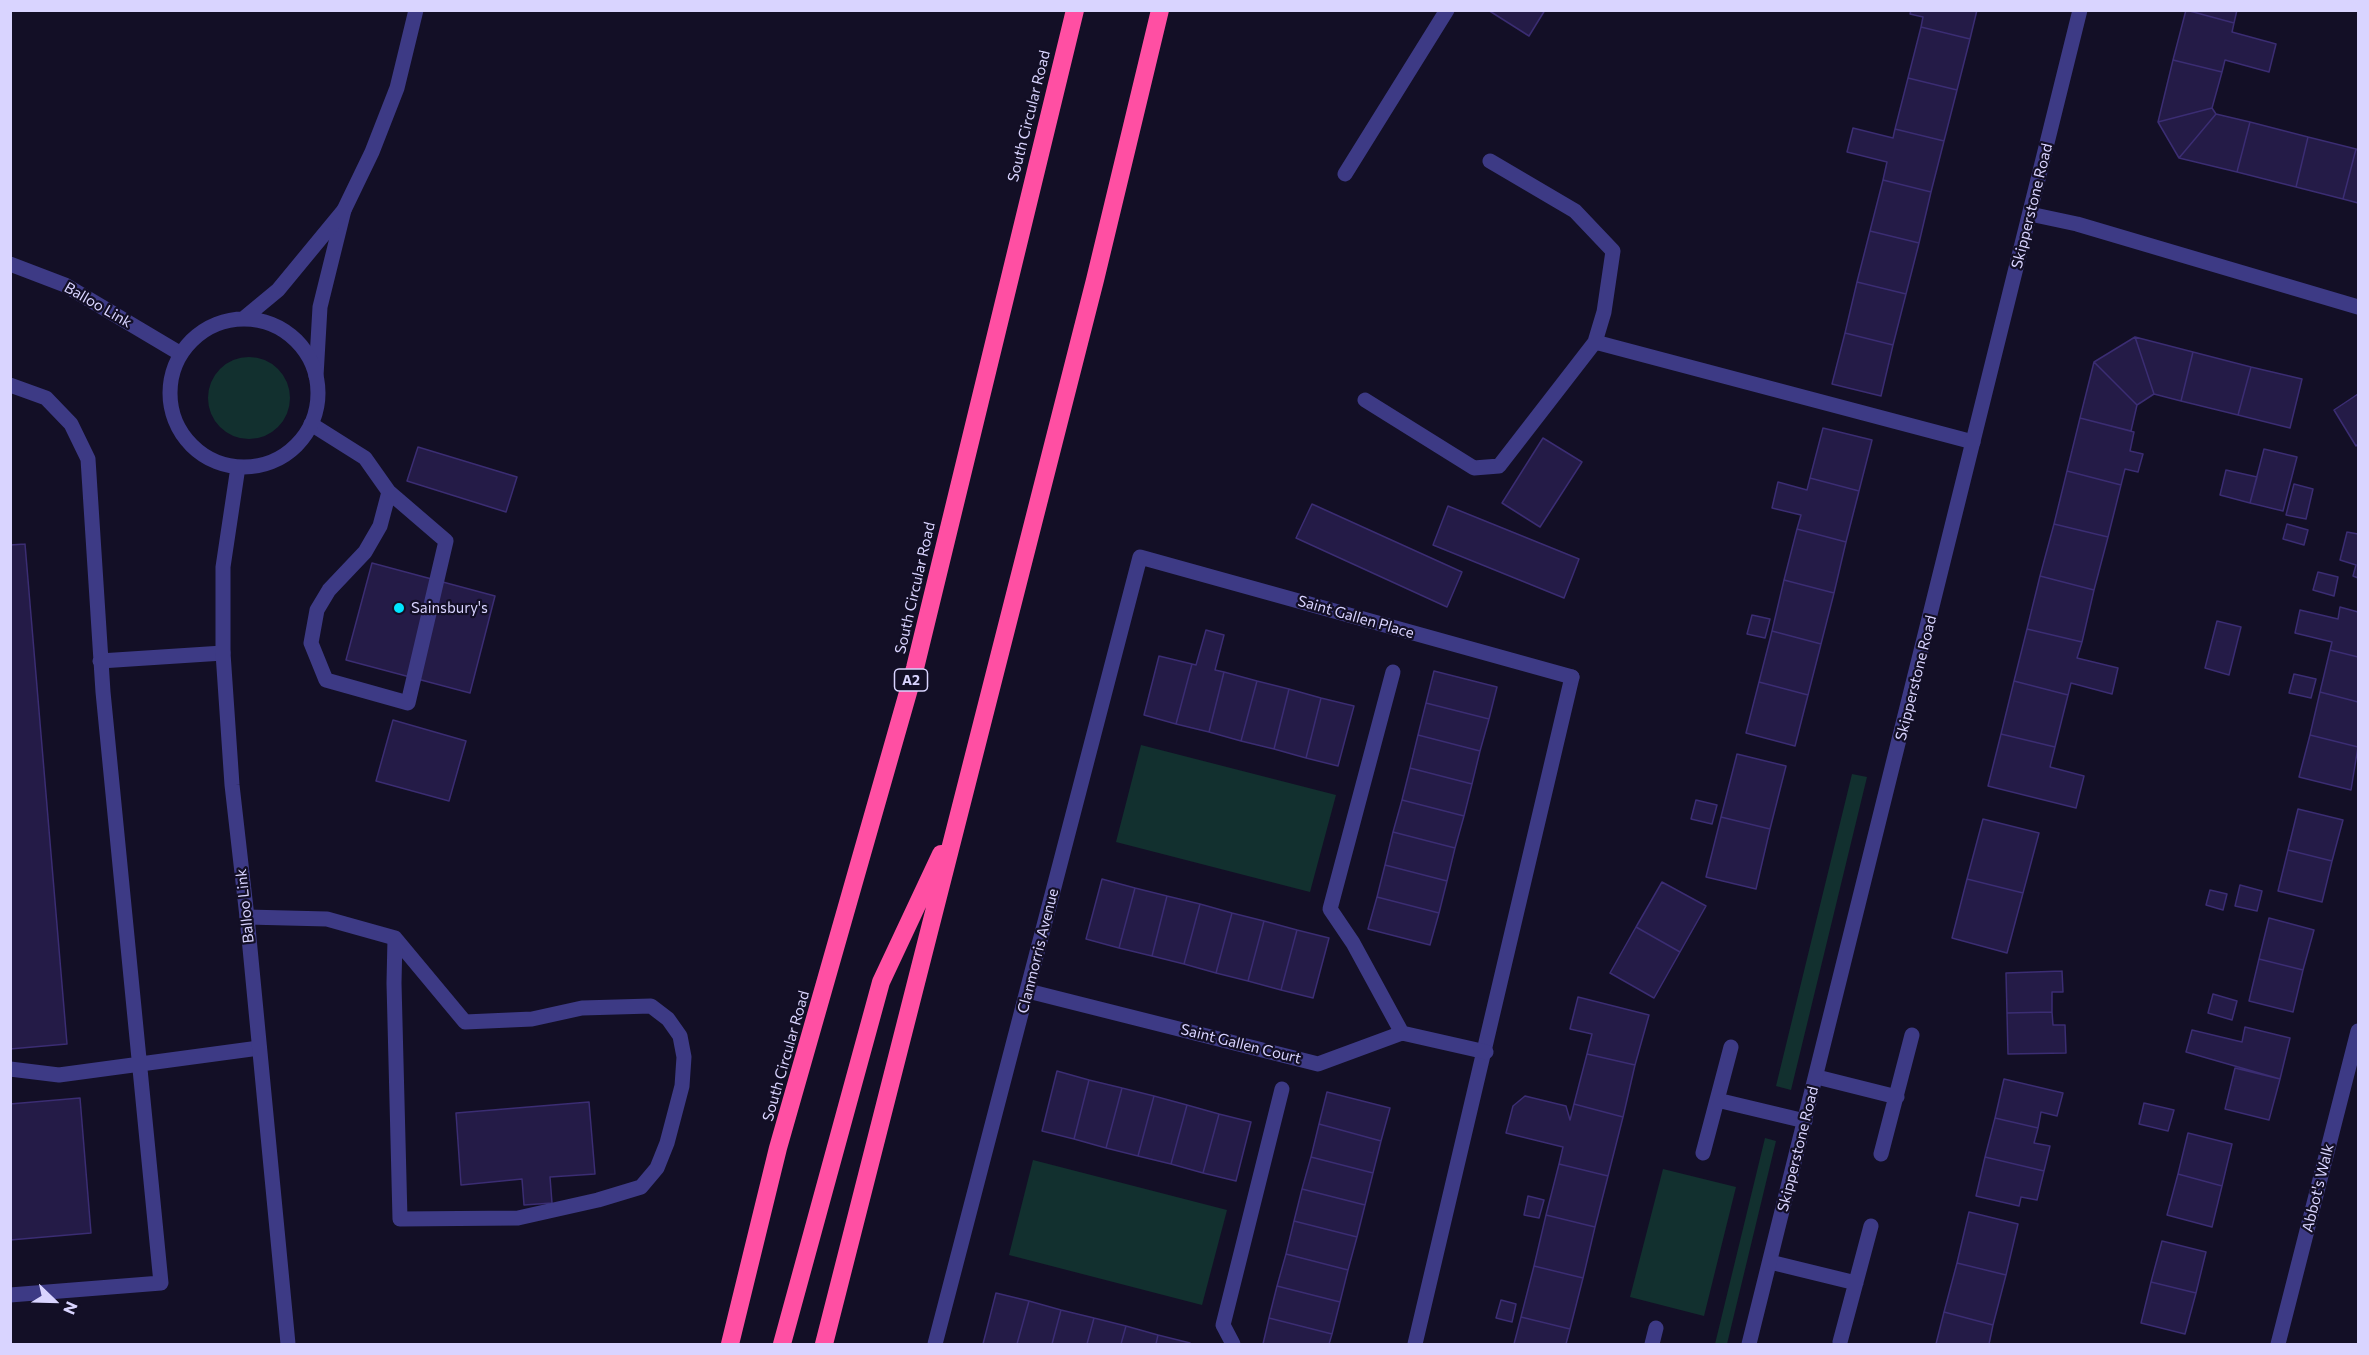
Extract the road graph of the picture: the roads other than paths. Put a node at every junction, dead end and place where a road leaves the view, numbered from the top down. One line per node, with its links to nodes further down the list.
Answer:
1 (416, 10): 8 (street)
2 (1075, 10): 52 (highway, South Circular Road / A2)
3 (1160, 10): 26 (highway)
4 (1447, 10): 7 (street)
5 (2079, 10): 9 (street, Skipperstone Road)
6 (1490, 161): 13 (street)
7 (1346, 174)
8 (344, 210): 12 (street); 15 (street)
9 (2030, 214): 11 (street); 19 (street, Skipperstone Road)
10 (10, 264): 14 (street, Balloo Link)
11 (2358, 307)
12 (243, 319): 14 (street); 15 (street)
13 (1595, 342): 17 (street); 19 (street)
14 (181, 354): 20 (street)
15 (316, 376): 18 (street)
16 (10, 385): 24 (street)
17 (1365, 400)
18 (311, 424): 20 (street); 21 (street)
19 (1973, 442): 38 (street, Skipperstone Road)
20 (238, 467): 23 (street, Balloo Link)
21 (389, 492): 21 (street)
22 (1140, 556): 29 (street, Clanmorris Avenue); 35 (street, Saint Gallen Place)
23 (222, 653): 24 (street); 27 (street, Balloo Link)
24 (100, 661): 36 (street)
25 (1393, 672): 31 (street)
26 (958, 818): 53 (highway); 54 (highway)
27 (247, 916): 28 (street); 34 (street, Balloo Link)
28 (395, 938): 28 (street)
29 (1028, 990): 31 (street, Saint Gallen Court); 55 (street, Clanmorris Avenue)
30 (2358, 1031): 60 (street, Abbot's Walk)
31 (1402, 1033): 35 (street)
32 (1912, 1035): 40 (street)
33 (1731, 1047): 41 (street)
34 (259, 1048): 36 (street); 51 (street, Balloo Link)
35 (1486, 1052): 57 (street)
36 (139, 1063): 37 (street); 48 (street)
37 (10, 1069)
38 (1817, 1077): 40 (street); 42 (street, Skipperstone Road)
39 (1282, 1089): 56 (street)
40 (1897, 1097): 44 (street)
41 (1717, 1100): 42 (street); 43 (street)
42 (1805, 1120): 46 (street, Skipperstone Road)
43 (1703, 1153)
44 (1881, 1154)
45 (1871, 1226): 47 (street)
46 (1770, 1262): 47 (street); 59 (street, Skipperstone Road)
47 (1856, 1283): 50 (street)
48 (10, 1295)
49 (1656, 1328): 58 (street)
50 (1840, 1342)
51 (288, 1344)
52 (730, 1344)
53 (782, 1344)
54 (824, 1344)
55 (935, 1344)
56 (1233, 1344)
57 (1415, 1344)
58 (1652, 1344)
59 (1749, 1344)
60 (2278, 1344)

